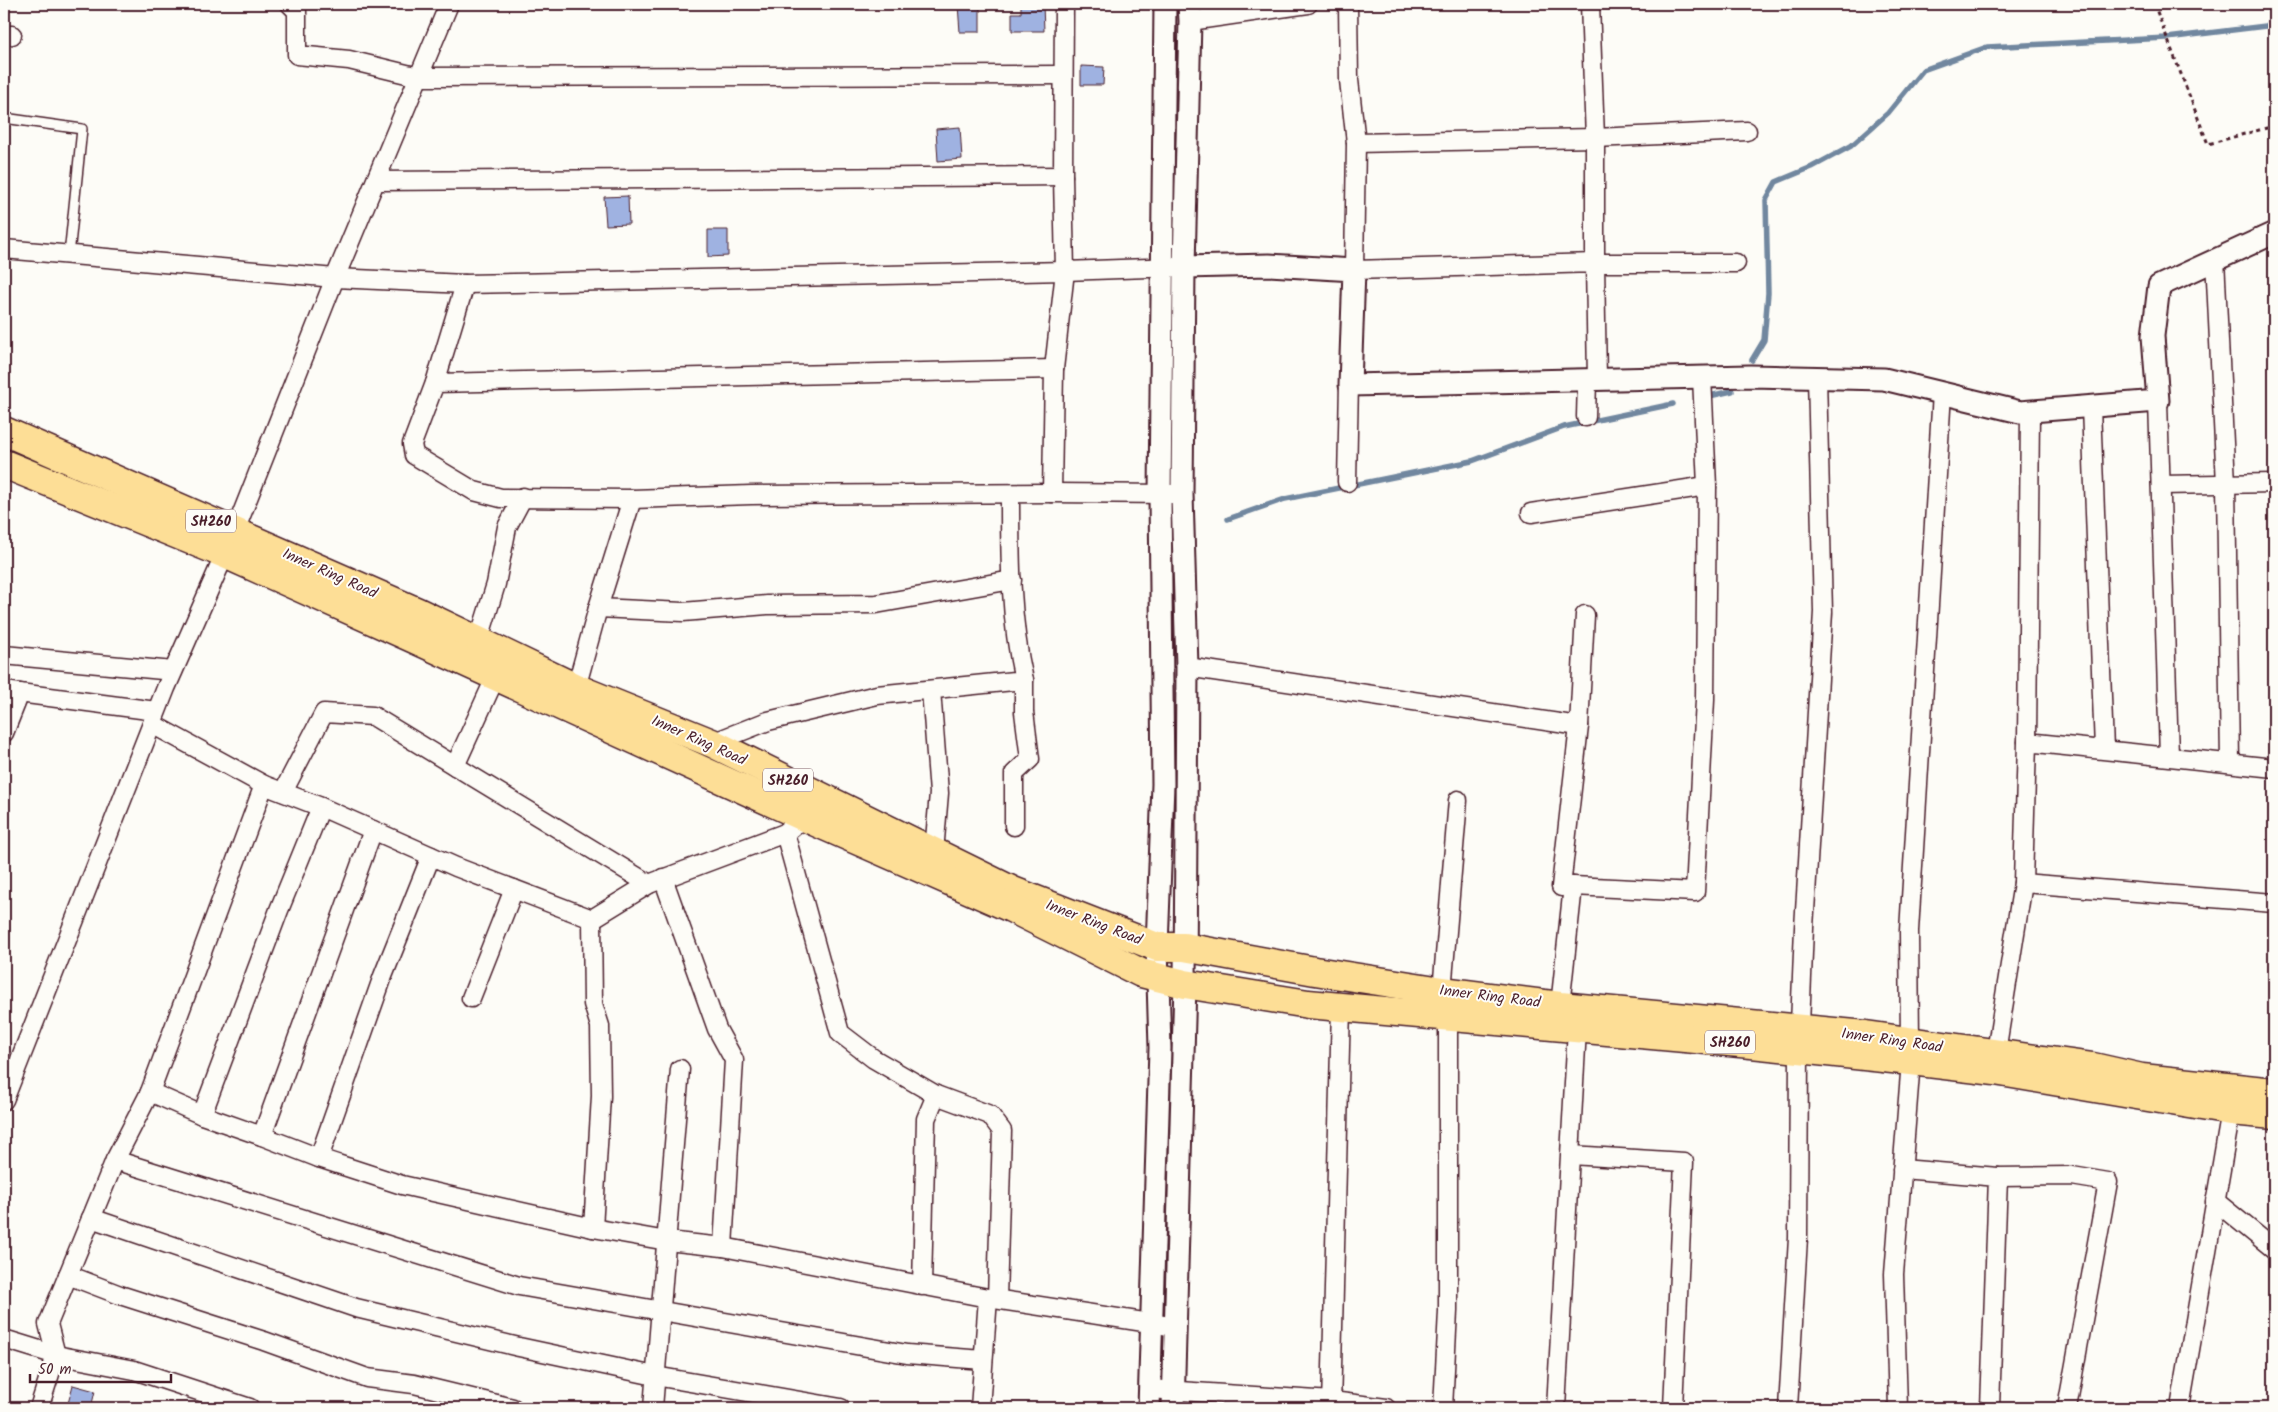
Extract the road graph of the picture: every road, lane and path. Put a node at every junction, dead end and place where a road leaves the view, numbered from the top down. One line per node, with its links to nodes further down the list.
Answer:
1 (290, 4): 11 (street)
2 (449, 4): 11 (street)
3 (1064, 4): 10 (street)
4 (1308, 4): 9 (street)
5 (1348, 4): 16 (street)
6 (1590, 4): 15 (street)
7 (2154, 4): 13 (path)
8 (1165, 12): 9 (street); 25 (street)
9 (1190, 12): 25 (street)
10 (1063, 75): 11 (street); 17 (street)
11 (419, 77): 18 (street)
12 (4, 118): 21 (lane)
13 (2274, 126)
14 (1747, 131): 15 (street)
15 (1594, 138): 16 (street); 23 (street)
16 (1356, 143): 26 (street)
17 (1063, 176): 18 (street); 27 (street)
18 (377, 181): 28 (street)
19 (2274, 234): 22 (street)
20 (4, 249): 21 (street)
21 (69, 255): 28 (street)
22 (2215, 258): 37 (street); 45 (street)
23 (1595, 263): 24 (street); 26 (street); 33 (street)
24 (1736, 263)
25 (1173, 267): 26 (street); 27 (street); 50 (street); 51 (street)
26 (1354, 270): 34 (street)
27 (1065, 272): 29 (street); 30 (street)
28 (335, 278): 29 (street); 55 (street)
29 (465, 284): 35 (street)
30 (1054, 369): 35 (street); 48 (street)
31 (1702, 377): 32 (street); 33 (street); 47 (street)
32 (1817, 377): 36 (street); 102 (street)
33 (1592, 380): 34 (street); 40 (street)
34 (1350, 382): 43 (street)
35 (435, 383): 52 (street)
36 (1942, 392): 39 (street); 103 (street)
37 (2158, 401): 38 (street); 46 (street)
38 (2091, 407): 39 (street); 74 (street)
39 (2030, 412): 72 (street)
40 (1586, 418)
41 (4, 432): 55 (highway, Inner Ring Road / SH260)
42 (4, 464): 55 (highway, Inner Ring Road)
43 (1347, 482)
44 (2274, 483): 45 (street)
45 (2226, 484): 46 (street); 76 (street)
46 (2161, 485): 75 (street)
47 (1707, 486): 54 (street); 90 (street)
48 (1052, 493): 49 (street); 50 (street)
49 (1010, 494): 53 (street); 56 (street)
50 (1160, 494): 51 (street); 61 (street)
51 (1182, 494): 62 (street)
52 (523, 497): 53 (street); 59 (street)
53 (632, 499): 57 (street)
54 (1531, 513)
55 (230, 543): 59 (highway, Inner Ring Road / SH260); 63 (street); 68 (highway, Inner Ring Road)
56 (1012, 580): 57 (street); 64 (street)
57 (598, 608): 65 (street)
58 (1585, 615): 70 (street)
59 (478, 642): 65 (highway, Inner Ring Road / SH260)
60 (4, 655): 63 (street)
61 (1161, 658): 62 (street); 94 (street)
62 (1187, 667): 70 (street); 94 (street)
63 (173, 671): 69 (street)
64 (1024, 680): 66 (street); 84 (street)
65 (576, 688): 73 (highway, Inner Ring Road / SH260)
66 (931, 690): 73 (street); 86 (street)
67 (12, 692): 69 (street); 71 (street)
68 (488, 695): 77 (street); 83 (highway, Inner Ring Road)
69 (154, 717): 79 (street); 109 (street)
70 (1579, 726): 90 (street)
71 (4, 732)
72 (2027, 742): 74 (street); 89 (street)
73 (712, 743): 86 (highway, Inner Ring Road / SH260)
74 (2104, 749): 75 (street)
75 (2169, 756): 76 (street)
76 (2230, 762): 78 (street)
77 (455, 766): 80 (street); 88 (street)
78 (2274, 768)
79 (264, 785): 80 (street); 106 (street)
80 (283, 792): 82 (street)
81 (1458, 800): 98 (street)
82 (321, 807): 85 (street); 111 (street)
83 (794, 825): 88 (street); 95 (highway, Inner Ring Road); 108 (street)
84 (1014, 826)
85 (373, 830): 87 (street); 113 (street)
86 (934, 852): 94 (highway, Inner Ring Road / SH260)
87 (431, 856): 91 (street); 115 (street)
88 (656, 881): 93 (street); 123 (street)
89 (2023, 883): 92 (street); 104 (street)
90 (1574, 886): 99 (street)
91 (514, 889): 93 (street); 97 (street)
92 (2274, 903)
93 (592, 919): 121 (street)
94 (1170, 947): 95 (street); 96 (street); 98 (highway, Inner Ring Road)
95 (1158, 976): 96 (highway, Inner Ring Road); 129 (street)
96 (1185, 984): 100 (highway, Inner Ring Road / SH260); 130 (street)
97 (471, 998)
98 (1445, 1003): 99 (highway, Inner Ring Road); 100 (highway, Inner Ring Road / SH260); 101 (highway, Inner Ring Road / SH260); 145 (street)
99 (1560, 1006): 102 (highway, Inner Ring Road)
100 (1341, 1007): 137 (street)
101 (1577, 1029): 102 (highway, Inner Ring Road / SH260); 114 (street)
102 (1800, 1039): 103 (highway, Inner Ring Road); 148 (street)
103 (1911, 1051): 104 (highway, Inner Ring Road); 110 (highway, Inner Ring Road); 117 (street)
104 (1996, 1052): 107 (highway, Inner Ring Road)
105 (680, 1069): 122 (street)
106 (150, 1092): 111 (street); 116 (street)
107 (2274, 1092)
108 (936, 1095): 126 (street); 127 (street)
109 (4, 1100)
110 (2231, 1111): 112 (highway, Inner Ring Road); 119 (street)
111 (202, 1115): 113 (street)
112 (2274, 1115)
113 (262, 1136): 115 (street)
114 (1571, 1154): 146 (street); 147 (street)
115 (319, 1158): 121 (street)
116 (115, 1160): 120 (street); 128 (street)
117 (1902, 1169): 118 (street); 149 (street)
118 (1998, 1177): 150 (street); 151 (street)
119 (2215, 1201): 124 (street); 152 (street)
120 (91, 1218): 125 (street); 134 (street)
121 (593, 1228): 122 (street)
122 (667, 1241): 123 (street); 128 (street)
123 (723, 1247): 126 (street)
124 (2274, 1249)
125 (68, 1275): 132 (street); 140 (street)
126 (922, 1286): 127 (street)
127 (992, 1298): 129 (street); 133 (street)
128 (661, 1311): 133 (street); 134 (street)
129 (1153, 1324): 130 (street); 135 (street)
130 (1176, 1327): 136 (street)
131 (4, 1338): 132 (street)
132 (56, 1355): 138 (street); 139 (street)
133 (983, 1360): 143 (street)
134 (655, 1376): 141 (street); 142 (street)
135 (1149, 1399): 136 (street)
136 (1173, 1400): 137 (street)
137 (1331, 1405): 144 (street)
138 (40, 1408)
139 (250, 1408)
140 (513, 1408)
141 (653, 1408)
142 (841, 1408)
143 (980, 1408)
144 (1386, 1408)
145 (1443, 1408)
146 (1556, 1408)
147 (1673, 1408)
148 (1788, 1408)
149 (1898, 1408)
150 (1990, 1408)
151 (2067, 1408)
152 (2180, 1408)

